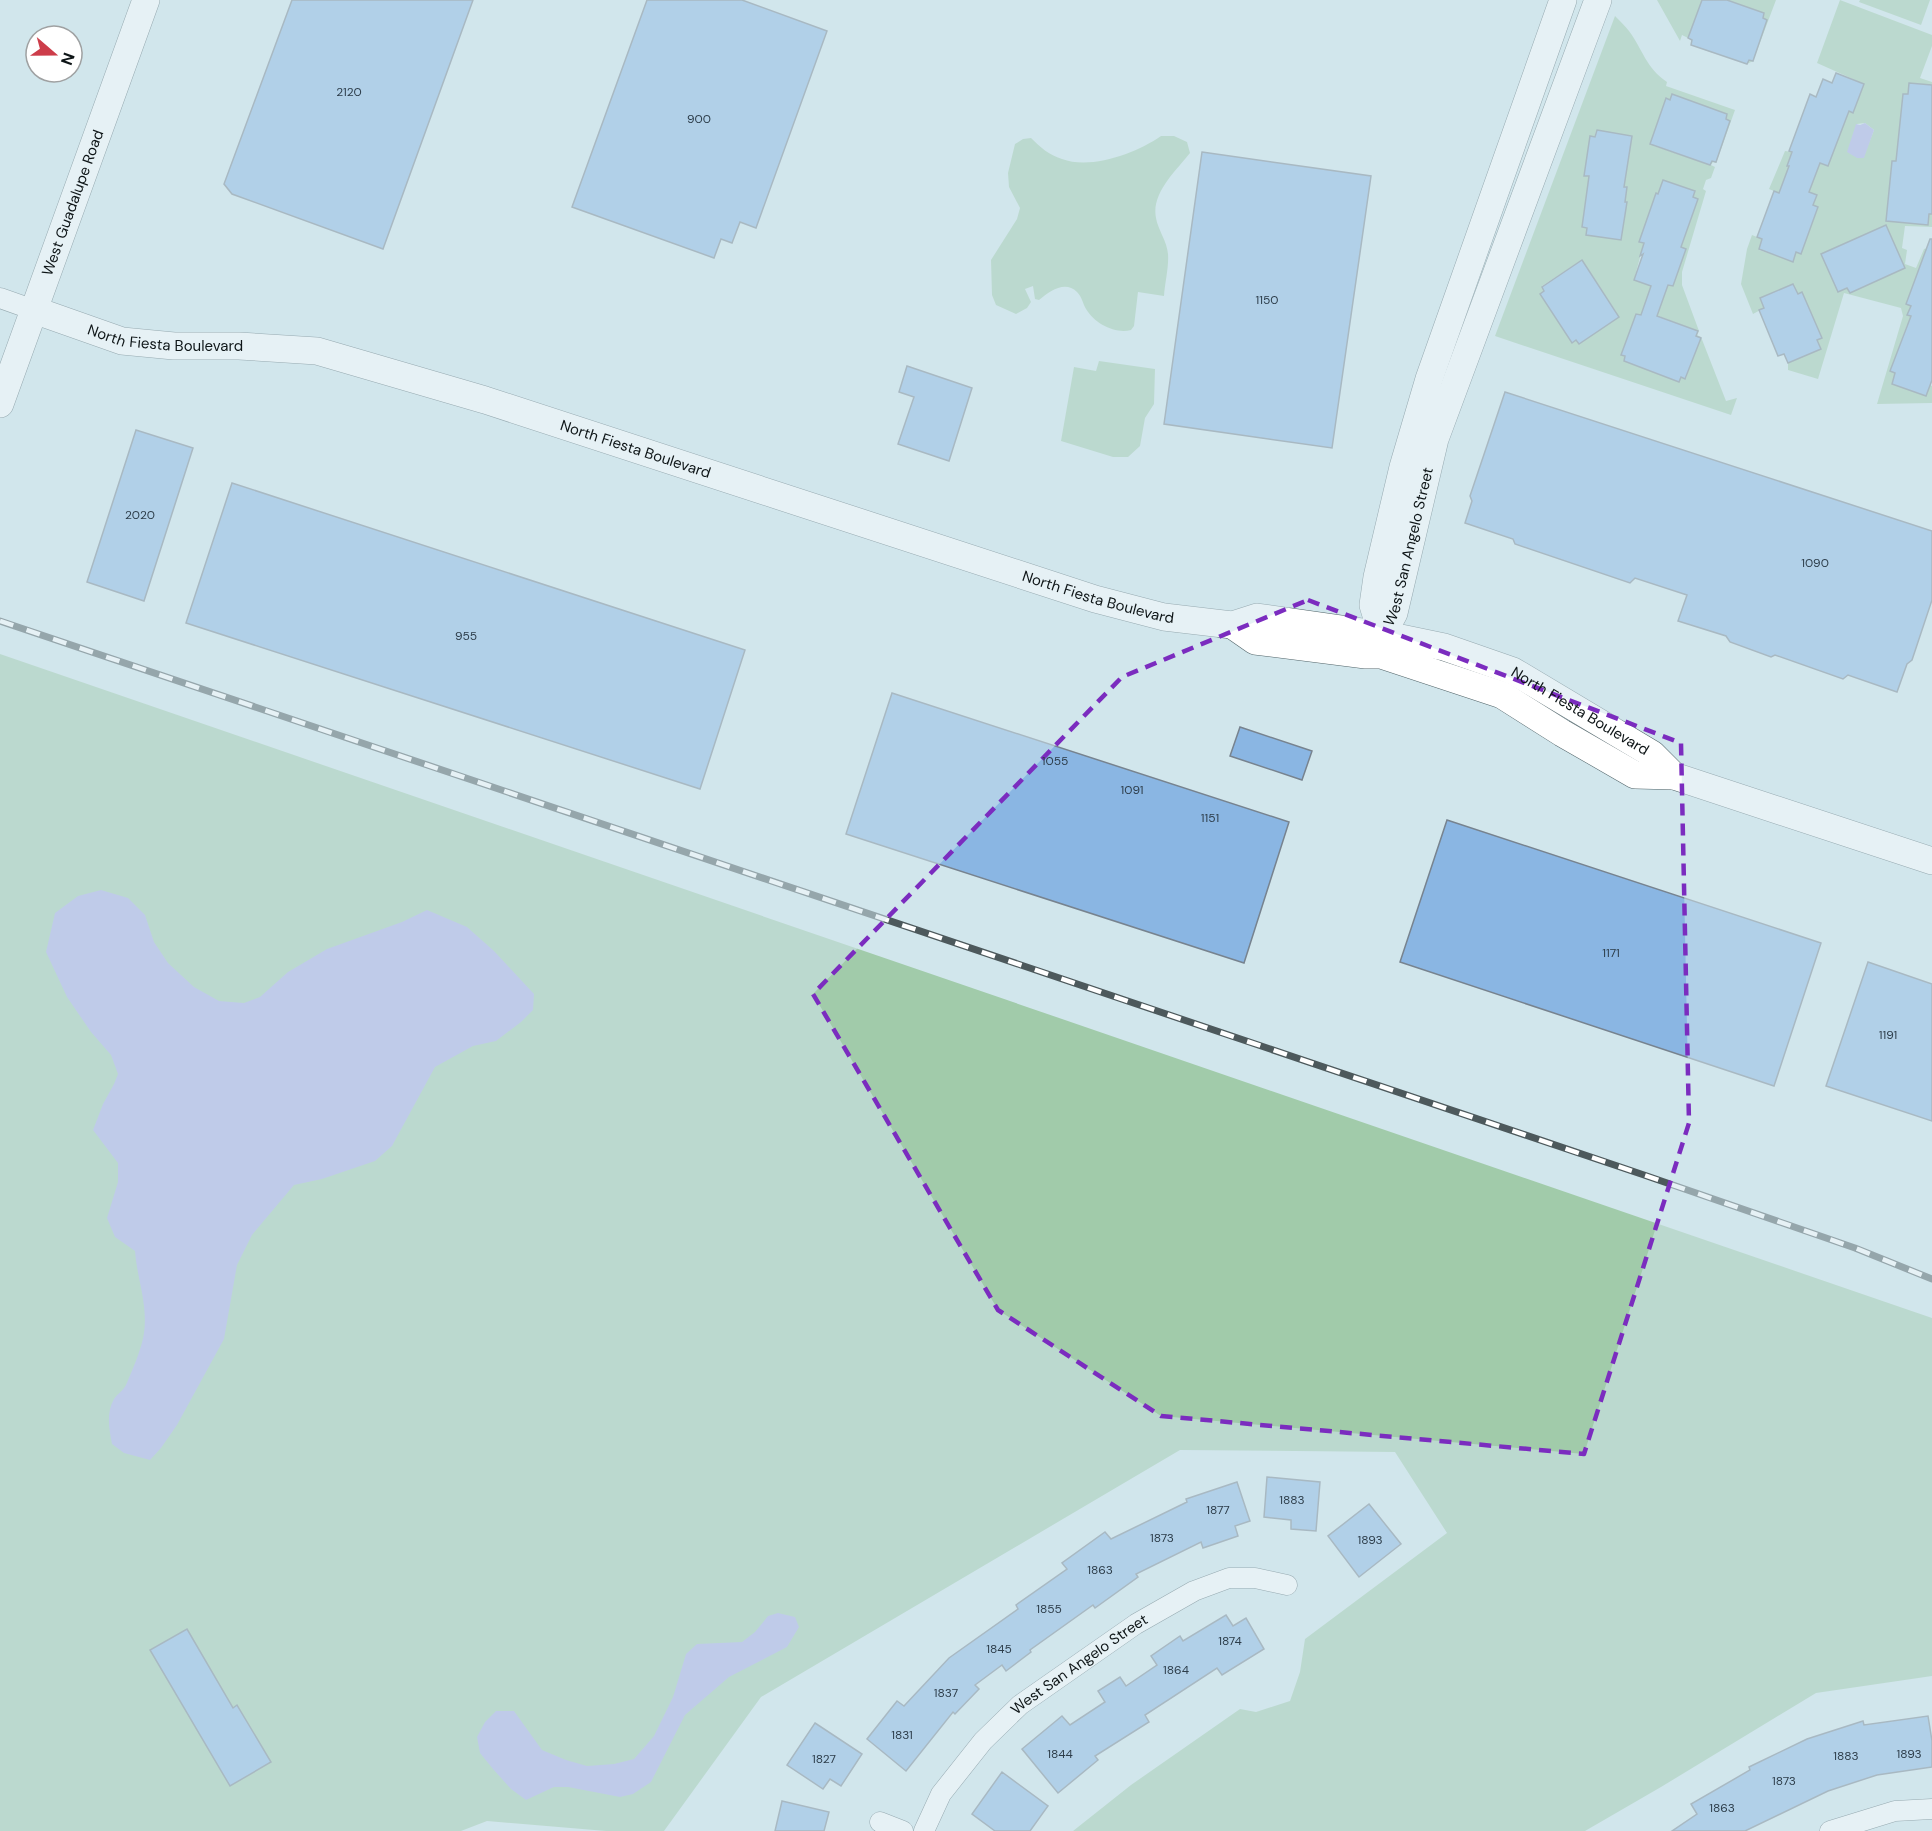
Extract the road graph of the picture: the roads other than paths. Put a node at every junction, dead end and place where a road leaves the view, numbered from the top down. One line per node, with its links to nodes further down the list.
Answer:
1 (146, 0): 5 (street, West Guadalupe Road)
2 (1563, 0): 7 (street, West San Angelo Street)
3 (1598, 0): 7 (street, West San Angelo Street)
4 (0, 298): 5 (street)
5 (34, 310): 6 (street, West Guadalupe Road); 7 (street, North Fiesta Boulevard)
6 (0, 404)
7 (1382, 645): 8 (street, North Fiesta Boulevard)
8 (1932, 861)
9 (1287, 1585): 13 (street, West San Angelo Street)
10 (1932, 1809): 14 (street)
11 (880, 1822): 12 (street)
12 (903, 1831)
13 (924, 1831)
14 (1831, 1831)

